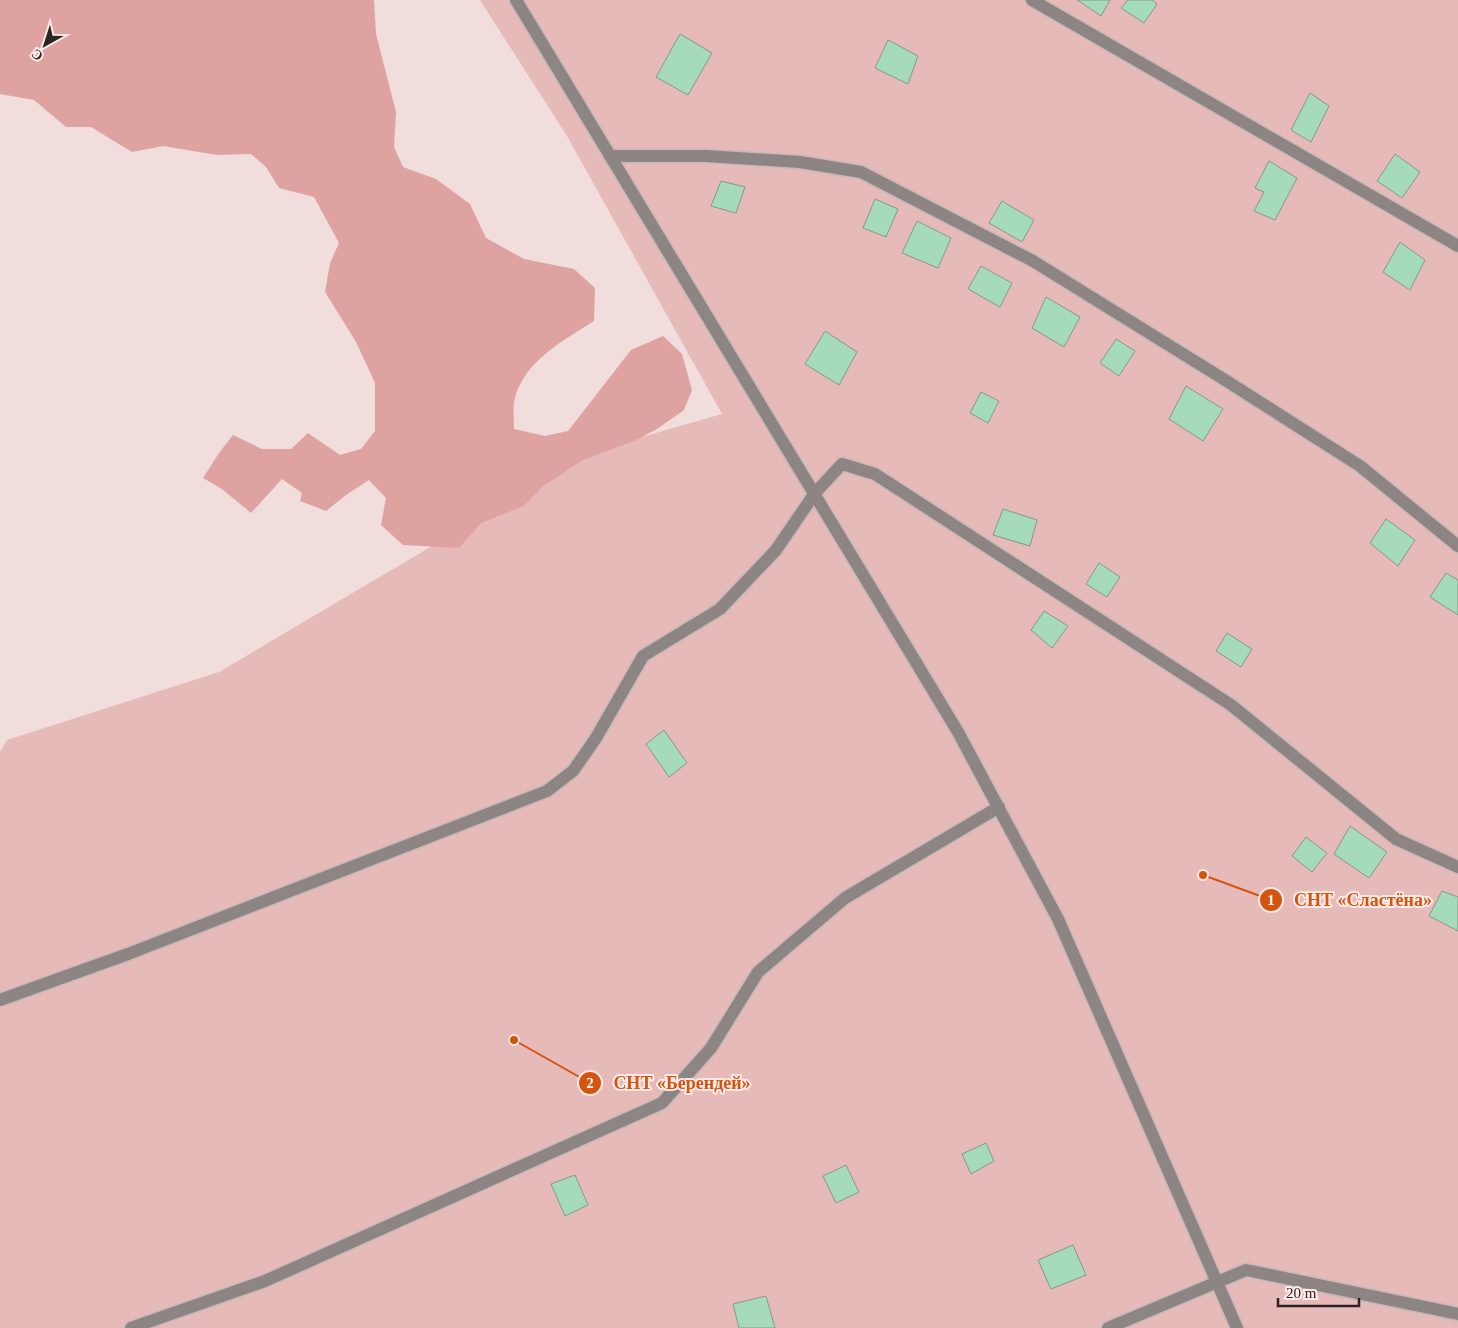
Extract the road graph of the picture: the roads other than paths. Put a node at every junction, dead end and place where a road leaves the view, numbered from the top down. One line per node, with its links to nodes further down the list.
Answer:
1 (516, 0): 3 (street)
2 (1032, 0): 4 (street)
3 (610, 156): 5 (street); 6 (street)
4 (1458, 246)
5 (814, 494): 7 (street); 8 (street); 9 (street)
6 (1458, 546)
7 (998, 807): 10 (street); 12 (street)
8 (1458, 867)
9 (0, 1000)
10 (1217, 1281): 11 (street); 13 (street); 14 (street)
11 (1458, 1314)
12 (130, 1328)
13 (1108, 1328)
14 (1237, 1328)

